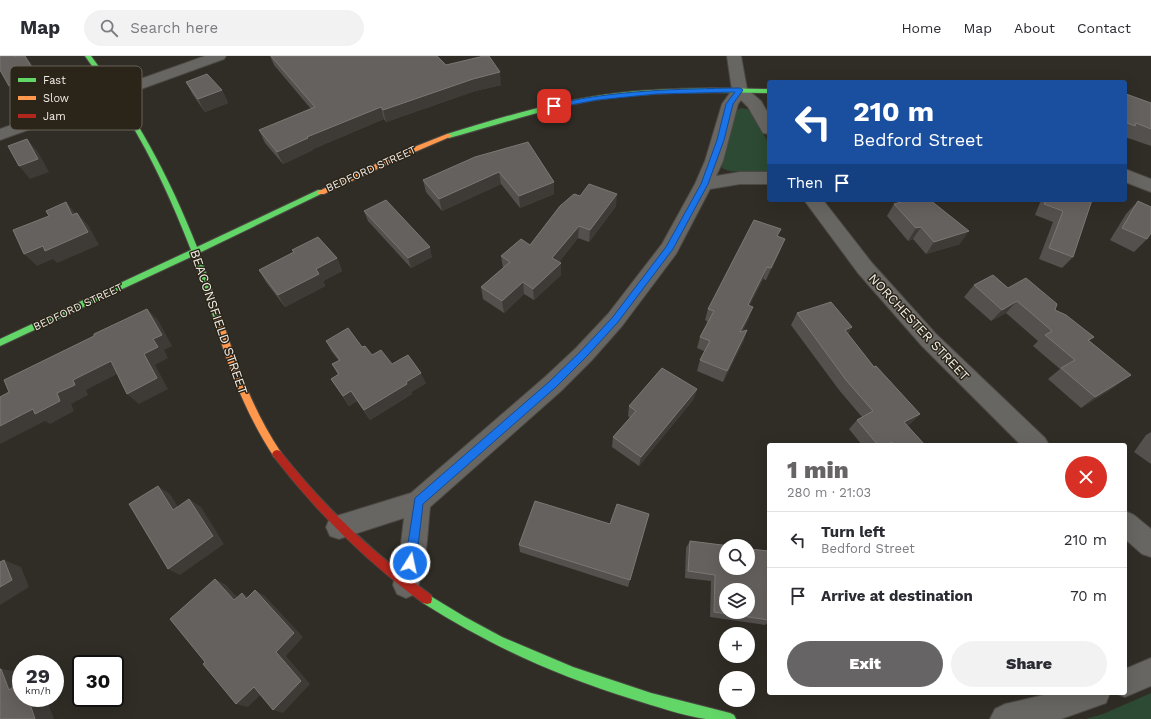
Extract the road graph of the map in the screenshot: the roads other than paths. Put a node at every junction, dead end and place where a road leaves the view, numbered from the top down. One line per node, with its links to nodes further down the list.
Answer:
1 (88, 56): 4 (street, BEACONSFIELD STREET)
2 (219, 56): 5 (street)
3 (734, 56): 6 (street)
4 (96, 66)
5 (142, 83)
6 (740, 90): 7 (street, BEDFORD STREET); 8 (street); 14 (street); 17 (street, BEDFORD STREET)
7 (767, 91)
8 (767, 125)
9 (13, 130): 11 (street)
10 (140, 130): 17 (street, BEACONSFIELD STREET)
11 (0, 135)
12 (1127, 176): 15 (street)
13 (767, 178): 14 (street)
14 (704, 184): 20 (street)
15 (1151, 186)
16 (815, 202): 19 (street, NORCHESTER STREET)
17 (195, 251): 18 (street, BEDFORD STREET); 22 (street, BEACONSFIELD STREET)
18 (0, 343)
19 (1035, 443)
20 (418, 502): 22 (street); 24 (street)
21 (1127, 525): 23 (street)
22 (339, 527): 24 (street, BEACONSFIELD STREET)
23 (1151, 545)
24 (406, 585): 28 (street, BEACONSFIELD STREET)
25 (1151, 672): 26 (street)
26 (1127, 682)
27 (1090, 695): 29 (street)
28 (730, 719)
29 (1004, 719)

